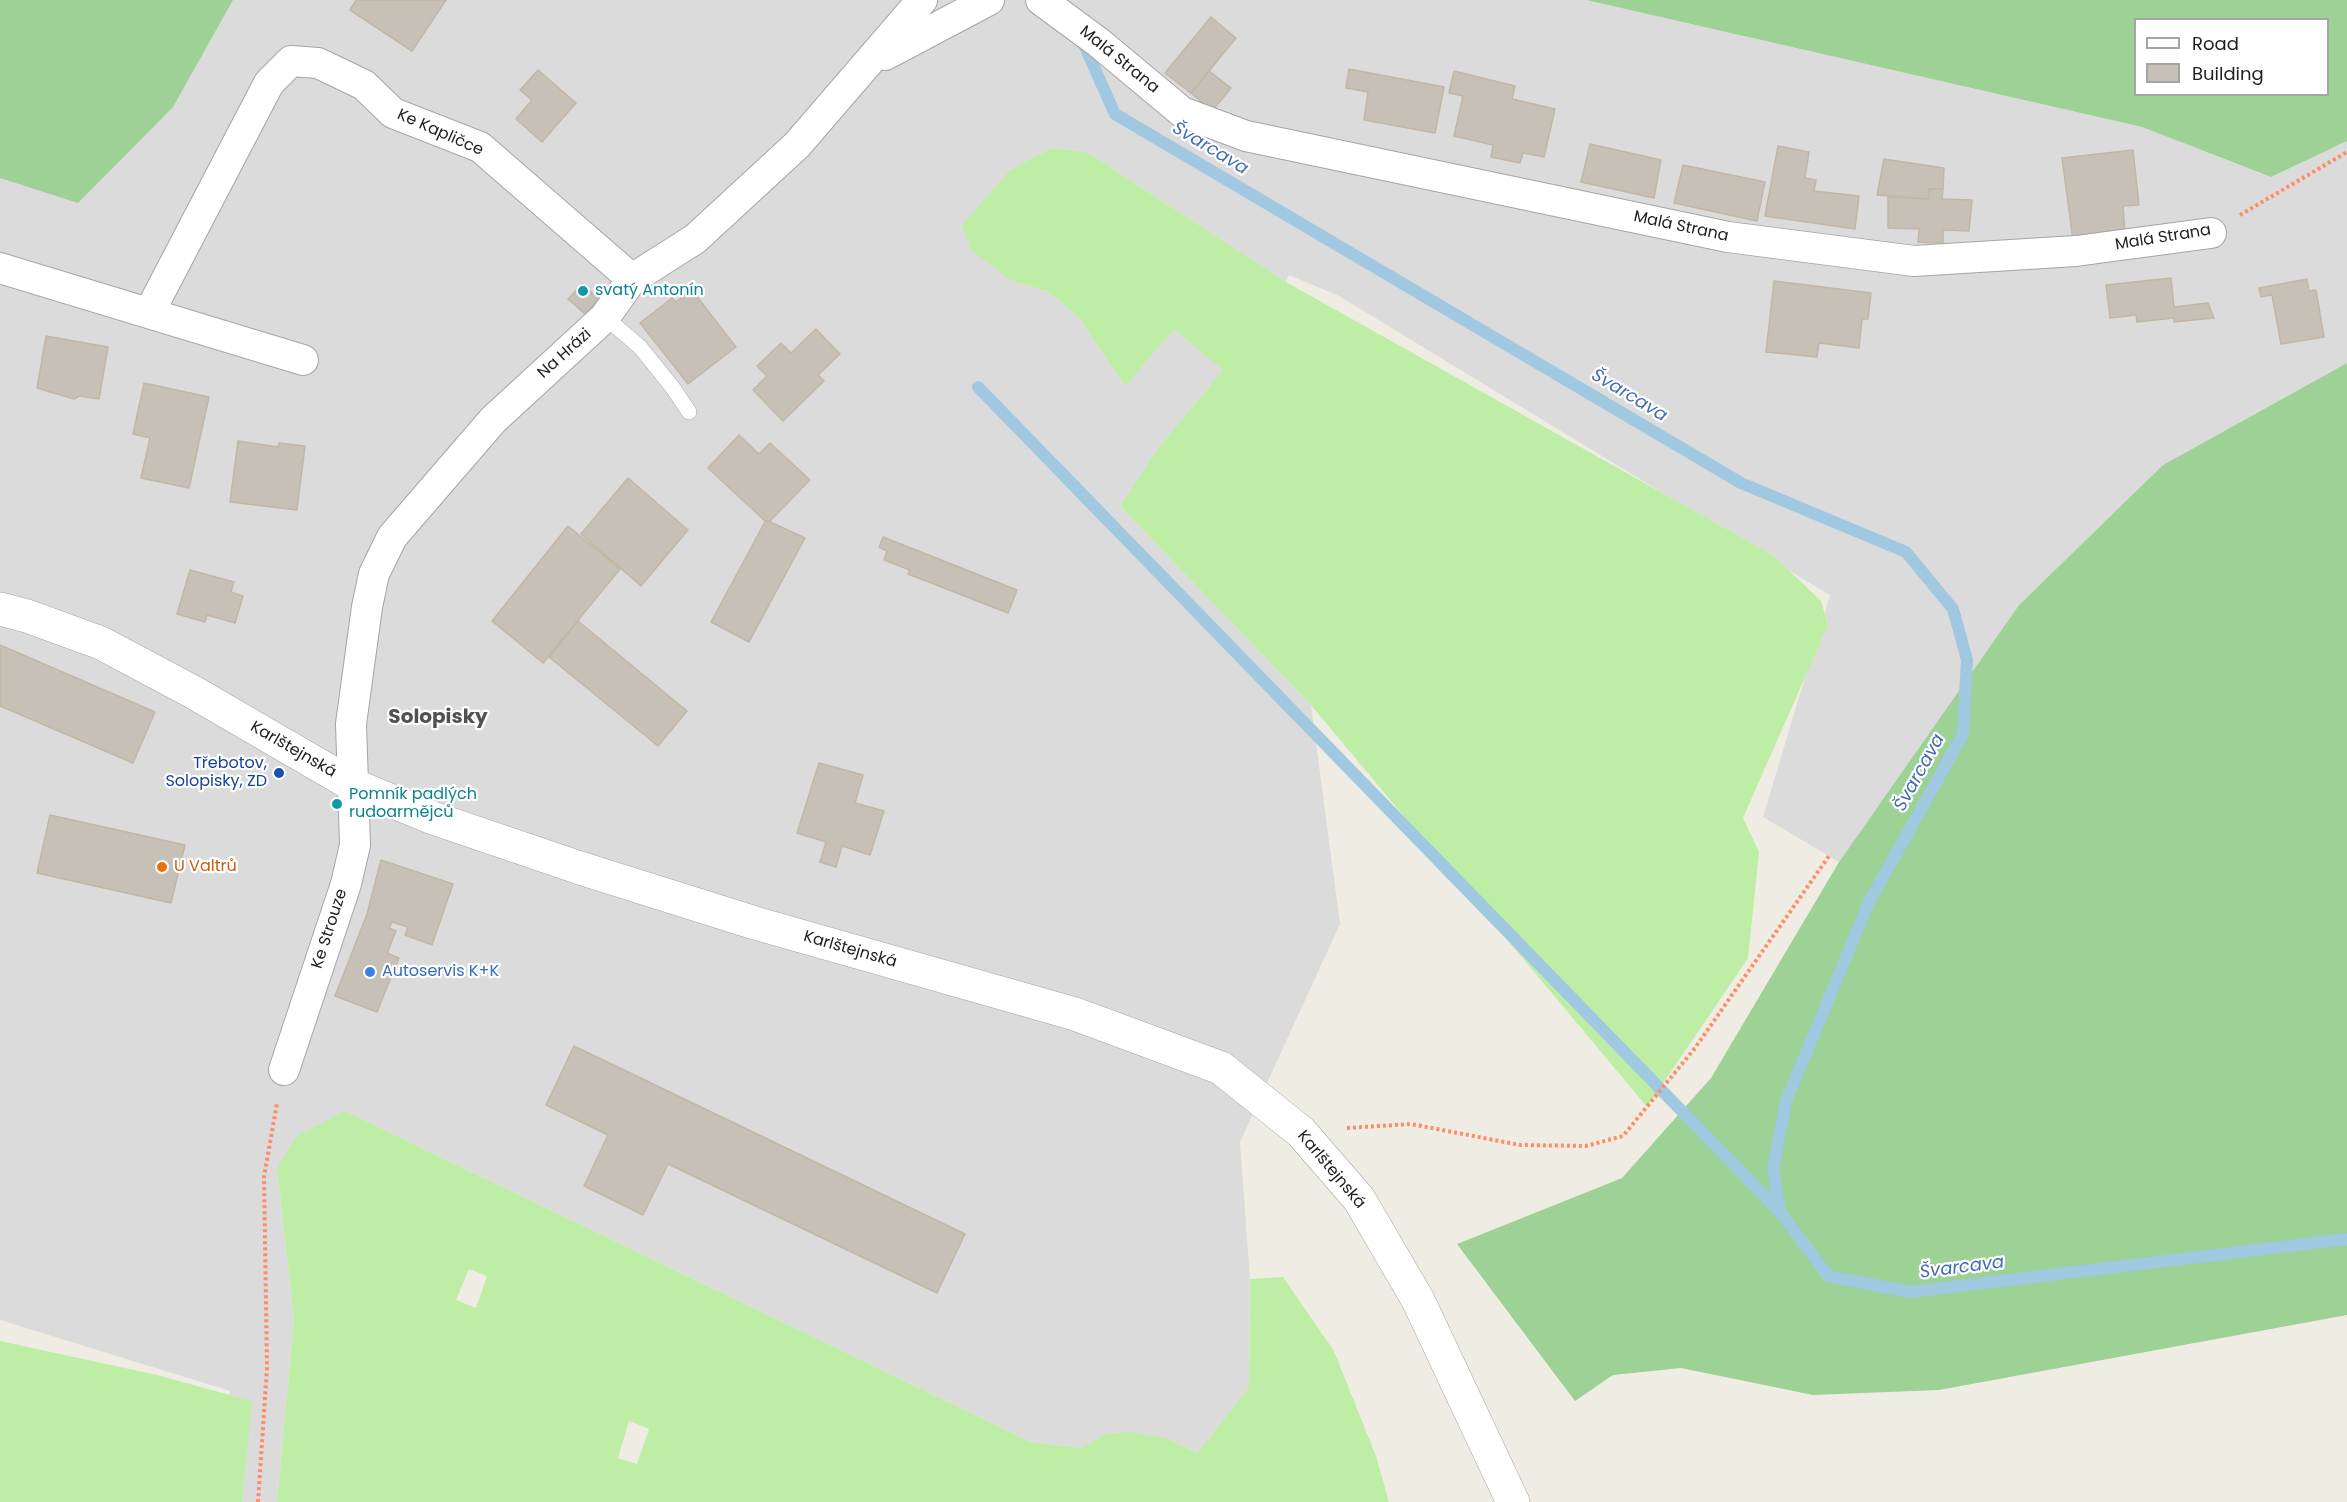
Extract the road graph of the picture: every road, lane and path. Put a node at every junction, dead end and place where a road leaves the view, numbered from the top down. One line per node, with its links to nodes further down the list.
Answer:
1 (922, 0): 4 (street, Na Hrázi)
2 (989, 0): 4 (street)
3 (1041, 0): 6 (street, Malá Strana)
4 (863, 66): 8 (street, Na Hrázi)
5 (2347, 152): 6 (path, Malá Strana)
6 (2211, 232)
7 (0, 268): 9 (street)
8 (632, 279): 9 (street, Ke Kapličce); 10 (street, Na Hrázi)
9 (148, 313): 11 (street)
10 (605, 317): 12 (lane); 14 (street, Na Hrázi)
11 (303, 360)
12 (689, 412)
13 (0, 609): 14 (street, Karlštejnská)
14 (353, 785): 16 (street, Ke Strouze); 17 (street, Karlštejnská)
15 (1829, 856): 17 (path)
16 (284, 1070): 18 (path)
17 (1301, 1132): 19 (street, Karlštejnská)
18 (258, 1502)
19 (1512, 1502)

